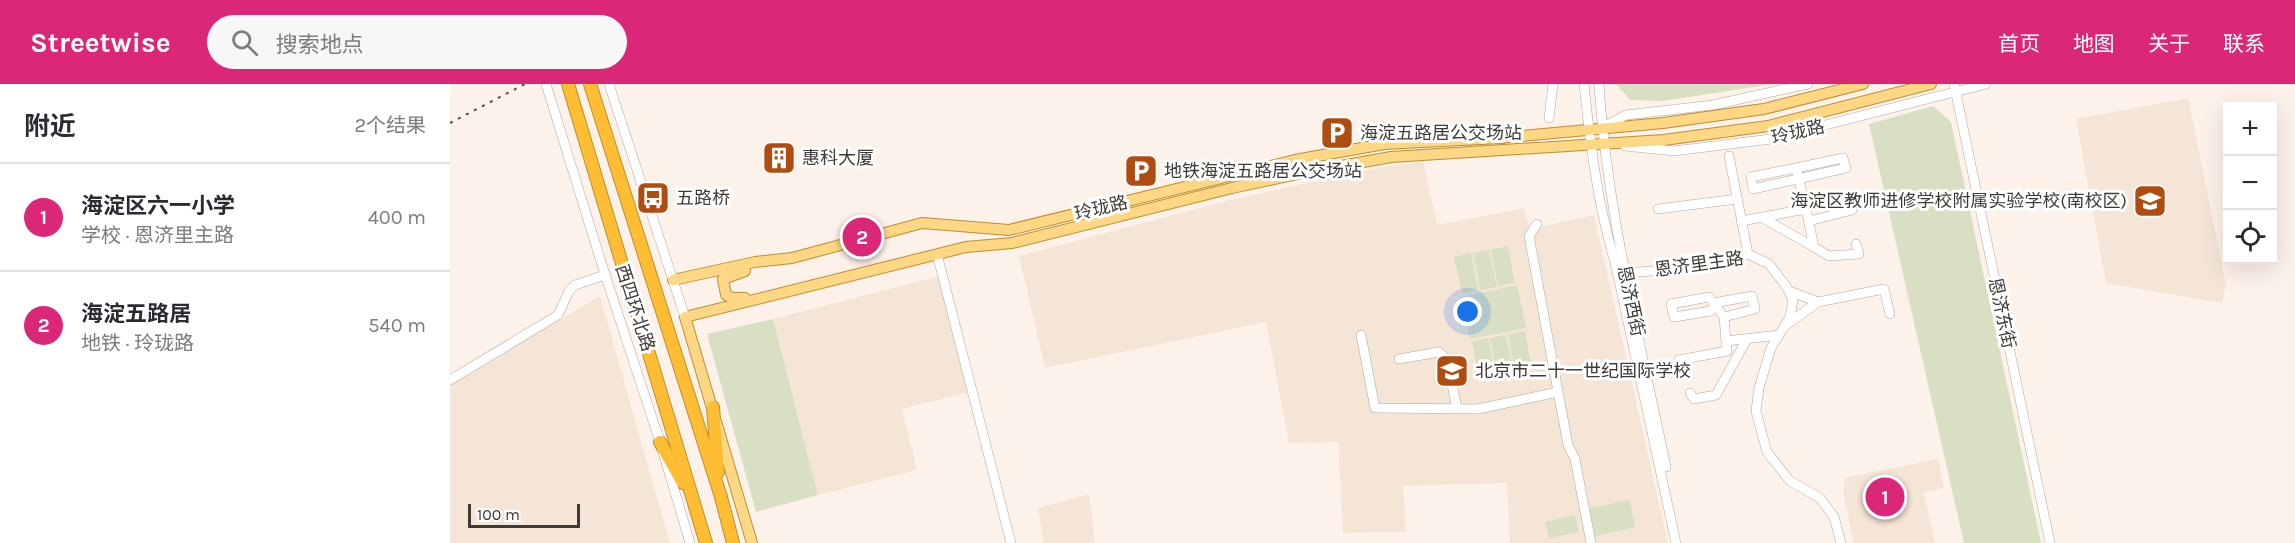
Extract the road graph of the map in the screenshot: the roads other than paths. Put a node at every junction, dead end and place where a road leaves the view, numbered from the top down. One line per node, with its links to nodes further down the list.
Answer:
1 (546, 84): 34 (street, 西四环北路)
2 (568, 84): 56 (highway, 西四环北路)
3 (590, 84): 55 (highway, 西四环北路)
4 (609, 84): 35 (street)
5 (1553, 84): 13 (street)
6 (1584, 84): 15 (street, 恩济西街)
7 (1599, 84): 14 (street, 恩济西街)
8 (1808, 84): 14 (street, 玲珑路)
9 (1863, 84): 14 (main road, 玲珑路)
10 (1930, 84): 16 (main road, 玲珑路)
11 (1986, 84): 12 (street, 玲珑路)
12 (1955, 88): 16 (street, 玲珑路); 66 (street, 恩济东街)
13 (1550, 118)
14 (1602, 128): 15 (main road, 玲珑路); 16 (street, 恩济西街)
15 (1590, 129): 17 (street, 恩济西街); 32 (main road, 玲珑路)
16 (1605, 144): 17 (main road, 玲珑路); 33 (street, 恩济西街)
17 (1591, 145): 30 (main road, 玲珑路); 63 (street, 恩济西街)
18 (1729, 156): 20 (street)
19 (1798, 173): 22 (street)
20 (1737, 199): 21 (street); 25 (street)
21 (1658, 209)
22 (1806, 209): 24 (street); 26 (street)
23 (1852, 210): 26 (street)
24 (1761, 217): 25 (street); 29 (street)
25 (1741, 221): 31 (street)
26 (1809, 221): 29 (street)
27 (1537, 224): 50 (street)
28 (1856, 244): 29 (street)
29 (1814, 247)
30 (937, 254): 37 (main road, 玲珑路); 61 (street)
31 (1748, 254): 33 (street, 恩济里主路); 36 (street, 恩济里主路)
32 (792, 258): 35 (main road, 玲珑路); 37 (main road)
33 (1626, 273): 64 (street, 恩济西街)
34 (605, 275): 49 (street); 54 (street, 西四环北路)
35 (673, 280): 40 (street)
36 (1789, 291): 38 (street); 42 (street)
37 (767, 297): 40 (main road, 玲珑路)
38 (1818, 302): 39 (street); 42 (street)
39 (1890, 314)
40 (685, 317): 52 (main road)
41 (1724, 317): 41 (street); 46 (street)
42 (1784, 326): 44 (street)
43 (1361, 335): 53 (street)
44 (1779, 335): 45 (street); 65 (street)
45 (1747, 339): 46 (street); 51 (street)
46 (1726, 341): 48 (street)
47 (1399, 359): 53 (street)
48 (1679, 360)
49 (450, 380)
50 (1558, 392): 53 (street); 62 (street)
51 (1690, 393)
52 (712, 407): 55 (highway); 60 (main road)
53 (1457, 409)
54 (660, 442): 56 (highway); 57 (street, 西四环北路)
55 (721, 497): 59 (highway, 西四环北路)
56 (696, 507): 58 (highway, 西四环北路)
57 (690, 543)
58 (706, 543)
59 (733, 543)
60 (752, 543)
61 (1011, 543)
62 (1592, 543)
63 (1676, 543)
64 (1682, 543)
65 (1841, 543)
66 (2050, 543)

